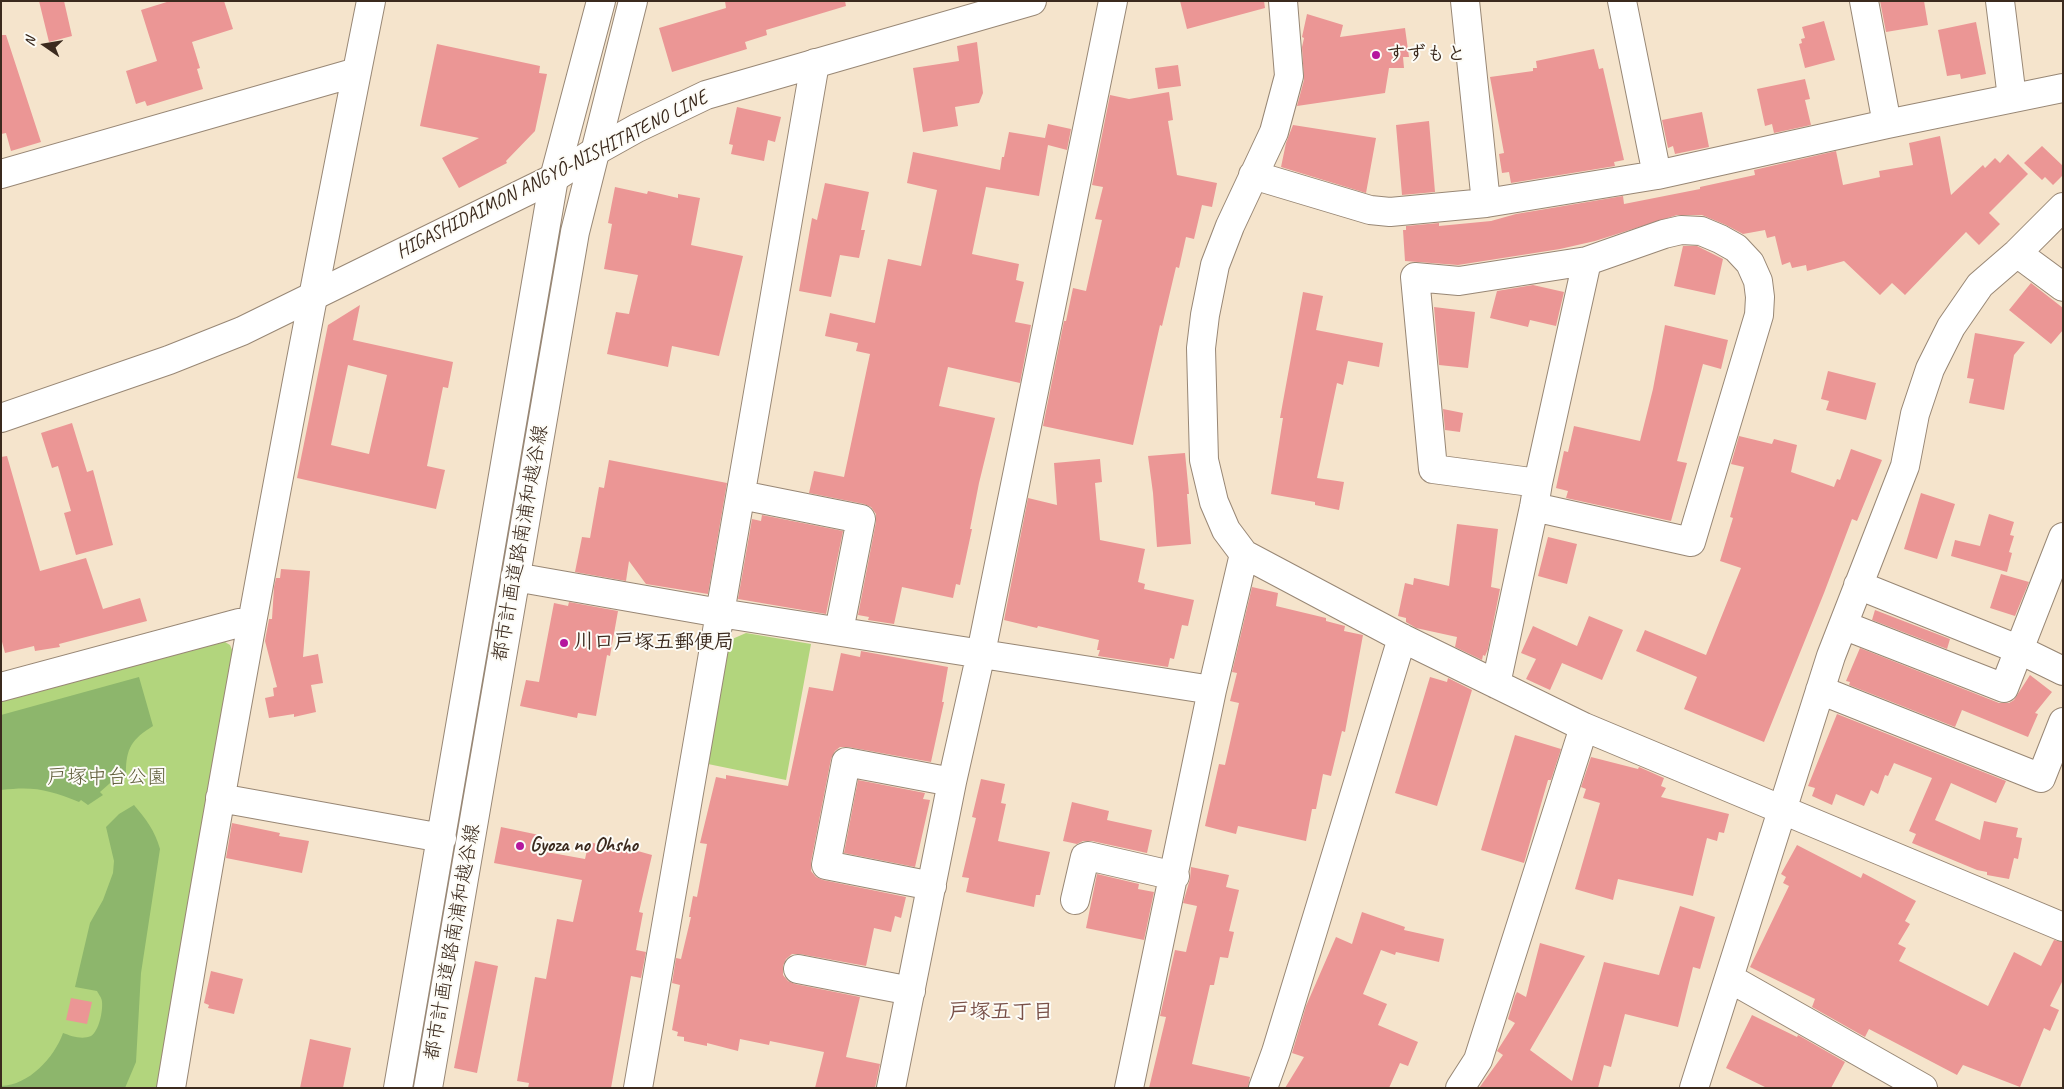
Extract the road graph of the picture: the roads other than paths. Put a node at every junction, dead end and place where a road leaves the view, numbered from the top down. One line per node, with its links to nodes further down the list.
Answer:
1 (371, 1): 12 (street)
2 (601, 1): 20 (street, 都市計画道路南浦和越谷線)
3 (633, 1): 16 (street, 都市計画道路南浦和越谷線)
4 (1032, 1): 11 (street, HIGASHIDAIMON ANGYŌ-NISHITATENO LINE)
5 (1114, 1): 40 (street)
6 (1283, 1): 18 (street)
7 (1465, 1): 21 (street)
8 (1622, 1): 19 (street)
9 (1864, 1): 15 (street)
10 (2000, 1): 14 (street)
11 (815, 63): 16 (street, HIGASHIDAIMON ANGYŌ-NISHITATENO LINE); 28 (street)
12 (357, 72): 17 (street); 26 (street)
13 (2063, 88): 14 (street)
14 (2012, 98): 15 (street)
15 (1886, 124): 19 (street)
16 (594, 152): 20 (street, HIGASHIDAIMON ANGYŌ-NISHITATENO LINE); 32 (street, 都市計画道路南浦和越谷線)
17 (1, 174)
18 (1252, 174): 21 (street); 31 (street)
19 (1657, 175): 21 (street)
20 (554, 178): 26 (street, HIGASHIDAIMON ANGYŌ-NISHITATENO LINE); 51 (street, 都市計画道路南浦和越谷線)
21 (1486, 203)
22 (2063, 207): 23 (street)
23 (2017, 253): 25 (street); 33 (street)
24 (1587, 261): 29 (street); 29 (street); 29 (street)
25 (2063, 287)
26 (312, 297): 27 (street, HIGASHIDAIMON ANGYŌ-NISHITATENO LINE); 35 (street)
27 (1, 418)
28 (742, 495): 34 (street); 37 (street)
29 (1536, 495): 42 (street)
30 (2063, 536): 39 (street)
31 (1244, 554): 38 (street); 44 (street)
32 (515, 577): 34 (street); 61 (street, 都市計画道路南浦和越谷線)
33 (1858, 585): 36 (street); 39 (street)
34 (720, 613): 37 (street); 62 (street)
35 (252, 622): 43 (street); 49 (street)
36 (1843, 625): 39 (street); 45 (street)
37 (839, 631): 40 (street)
38 (1402, 638): 42 (street); 65 (street)
39 (2020, 650): 41 (street)
40 (981, 653): 44 (street); 48 (street)
41 (2063, 671)
42 (1496, 684): 47 (street)
43 (1, 687)
44 (1212, 690): 52 (street)
45 (1820, 690): 46 (street); 50 (street)
46 (2063, 722)
47 (1584, 727): 50 (street); 66 (street)
48 (952, 782): 53 (street); 53 (street)
49 (220, 798): 51 (street); 59 (street)
50 (1781, 809): 55 (street); 57 (street)
51 (442, 838): 60 (street, 都市計画道路南浦和越谷線)
52 (1174, 876): 54 (street); 64 (street)
53 (932, 886): 58 (street)
54 (1076, 900)
55 (2063, 927)
56 (798, 969): 58 (street)
57 (1728, 978): 67 (street); 68 (street)
58 (911, 991): 63 (street)
59 (171, 1088)
60 (398, 1088)
61 (428, 1088)
62 (638, 1088)
63 (891, 1088)
64 (1129, 1088)
65 (1263, 1088)
66 (1460, 1088)
67 (1694, 1088)
68 (1923, 1088)

